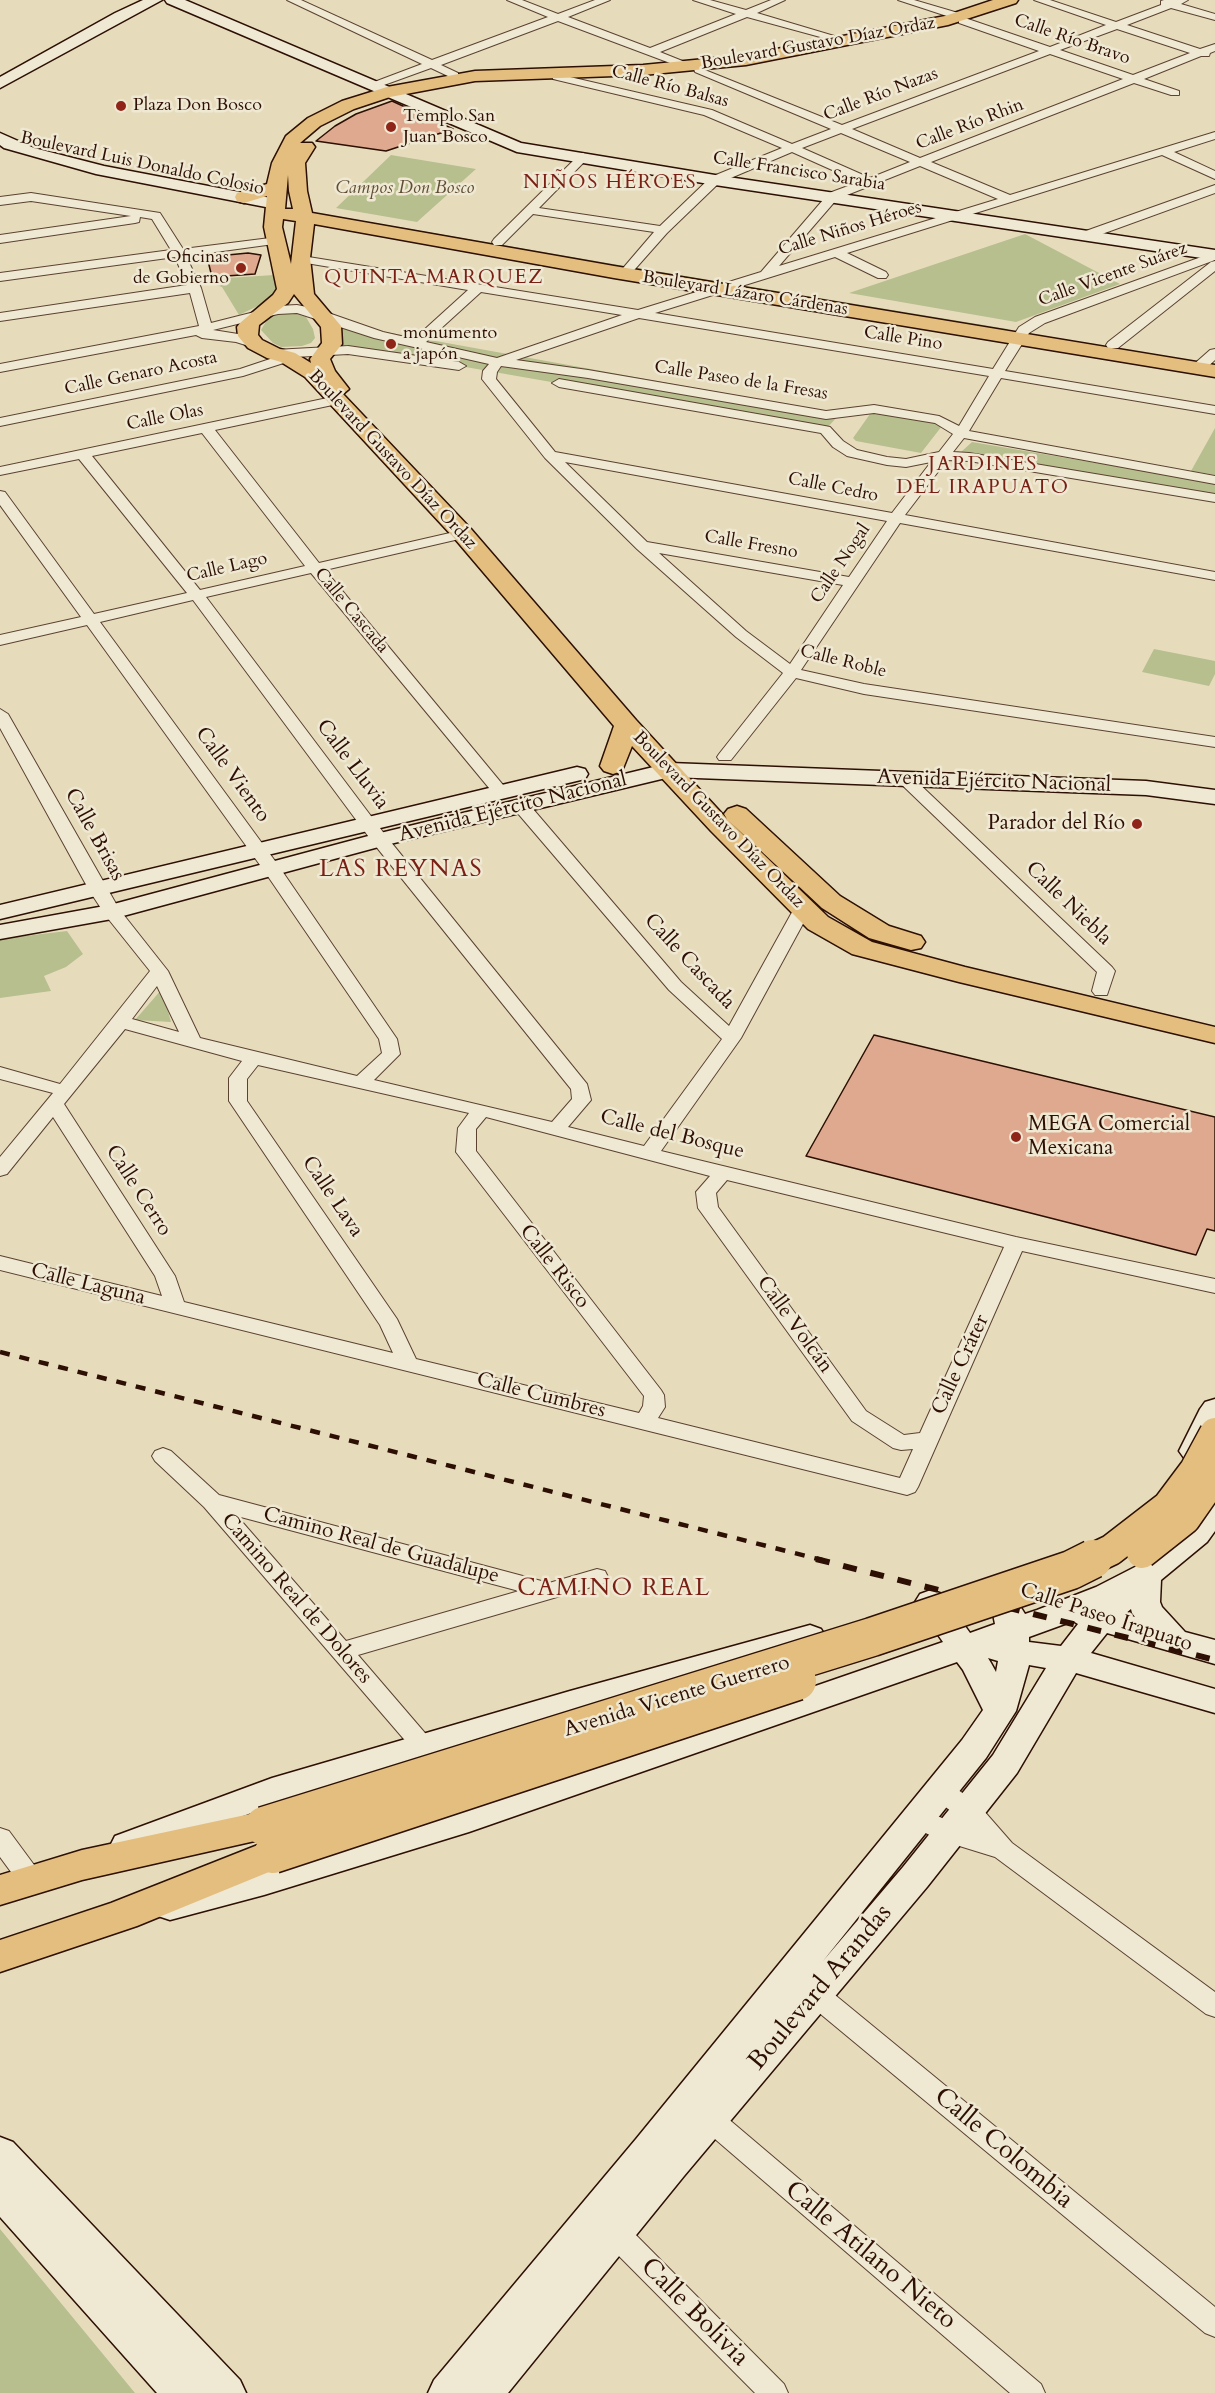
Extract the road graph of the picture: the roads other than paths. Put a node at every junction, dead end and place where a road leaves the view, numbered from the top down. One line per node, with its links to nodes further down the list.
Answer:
1 (135, 0): 17 (main road)
2 (155, 0): 17 (main road)
3 (172, 0): 37 (main road, Calle Francisco Sarabia)
4 (292, 0): 28 (street)
5 (512, 0): 19 (street)
6 (605, 0): 19 (street)
7 (698, 0): 16 (street)
8 (780, 0): 16 (street)
9 (903, 0): 20 (street, Calle Río Bravo)
10 (1010, 0): 20 (main road, Boulevard Gustavo Díaz Ordaz)
11 (1025, 0): 20 (main road, Boulevard Gustavo Díaz Ordaz)
12 (1039, 0): 21 (street)
13 (1154, 0): 15 (street)
14 (1183, 0): 15 (street, Calle Río Nazas)
15 (1171, 5): 18 (street); 21 (street, Calle Río Nazas)
16 (745, 14): 22 (street); 25 (street)
17 (113, 15): 29 (main road); 36 (main road)
18 (1215, 17)
19 (559, 18): 25 (street); 28 (street)
20 (962, 19): 22 (main road, Boulevard Gustavo Díaz Ordaz); 24 (street, Calle Río Bravo); 30 (main road, Boulevard Gustavo Díaz Ordaz)
21 (1113, 25): 24 (street, Calle Río Nazas); 26 (street)
22 (846, 41): 30 (main road, Boulevard Gustavo Díaz Ordaz)
23 (1215, 47): 26 (street, Calle Río Rhin)
24 (1050, 51): 35 (street, Calle Río Bravo); 39 (street, Calle Río Nazas)
25 (650, 52): 30 (street)
26 (1200, 53): 27 (street); 35 (street, Calle Río Rhin)
27 (1215, 57)
28 (434, 65): 31 (street); 32 (street)
29 (0, 68)
30 (694, 69): 33 (main road, Boulevard Gustavo Díaz Ordaz); 34 (main road, Boulevard Gustavo Díaz Ordaz); 39 (street)
31 (407, 74): 32 (main road); 37 (street)
32 (454, 75): 33 (main road)
33 (475, 76): 37 (main road, Boulevard Gustavo Díaz Ordaz)
34 (557, 77): 37 (main road, Boulevard Gustavo Díaz Ordaz); 42 (street, Calle Río Balsas)
35 (1136, 79): 38 (street, Calle Río Bravo); 46 (street, Calle Río Rhin)
36 (0, 83)
37 (386, 92): 45 (main road, Calle Francisco Sarabia); 55 (main road, Boulevard Gustavo Díaz Ordaz); 57 (main road, Boulevard Gustavo Díaz Ordaz)
38 (1175, 93)
39 (841, 130): 42 (street, Calle Río Nazas); 46 (street)
40 (1215, 135): 43 (street, Calle Niños Héroes)
41 (0, 138): 52 (main road, Boulevard Luis Donaldo Colosio)
42 (792, 148): 48 (street, Calle Río Nazas); 49 (street, Calle Río Balsas)
43 (1163, 151): 47 (street); 53 (street, Calle Niños Héroes)
44 (0, 155): 55 (main road, Boulevard Luis Donaldo Colosio)
45 (584, 157): 48 (main road, Calle Francisco Sarabia); 56 (street)
46 (921, 163): 49 (street, Calle Río Rhin); 53 (street)
47 (1215, 175)
48 (715, 180): 51 (main road, Calle Francisco Sarabia); 60 (street, Calle Río Nazas)
49 (870, 182): 51 (street, Calle Río Rhin)
50 (1215, 189): 61 (street)
51 (833, 196): 59 (main road, Calle Francisco Sarabia); 71 (street, Calle Río Rhin)
52 (244, 197): 55 (main road)
53 (1009, 199): 59 (street, Calle Niños Héroes)
54 (0, 201): 58 (street)
55 (276, 201): 57 (main road, Boulevard Lázaro Cárdenas); 63 (main road, Boulevard Gustavo Díaz Ordaz)
56 (531, 210): 60 (street); 64 (street)
57 (303, 213): 64 (main road, Boulevard Lázaro Cárdenas); 68 (main road, Boulevard Gustavo Díaz Ordaz); 70 (main road, Boulevard Lázaro Cárdenas)
58 (156, 216): 62 (street); 65 (street)
59 (954, 216): 61 (main road, Calle Francisco Sarabia); 66 (street, Calle Niños Héroes)
60 (663, 230): 70 (street, Calle Río Nazas)
61 (1087, 235): 67 (main road, Calle Francisco Sarabia)
62 (0, 239)
63 (274, 240): 65 (street); 78 (main road, Boulevard Gustavo Díaz Ordaz)
64 (498, 242): 70 (main road, Boulevard Lázaro Cárdenas)
65 (177, 251): 73 (street); 75 (street)
66 (835, 252): 71 (street, Calle Niños Héroes); 72 (street)
67 (1215, 256): 83 (street, Calle Vicente Suárez)
68 (300, 258): 76 (street, Calle Pino); 81 (main road, Boulevard Gustavo Díaz Ordaz)
69 (1215, 265): 85 (street)
70 (628, 269): 74 (main road, Boulevard Lázaro Cárdenas); 77 (main road, Boulevard Lázaro Cárdenas)
71 (766, 274): 74 (street, Calle Niños Héroes)
72 (882, 275)
73 (0, 277)
74 (742, 283): 77 (street, Calle Niños Héroes); 83 (main road, Boulevard Lázaro Cárdenas)
75 (195, 288): 80 (street); 82 (street)
76 (478, 288): 79 (street, Calle Pino); 84 (street)
77 (721, 289): 79 (street, Calle Niños Héroes); 83 (main road, Boulevard Lázaro Cárdenas)
78 (261, 315): 81 (street, Calle Paseo de la Fresas); 82 (street, Calle Paseo de la Fresas); 87 (main road, Boulevard Gustavo Díaz Ordaz)
79 (639, 315): 89 (street, Calle Niños Héroes); 91 (street, Calle Pino)
80 (0, 317)
81 (325, 317): 84 (street, Calle Paseo de la Fresas); 86 (main road, Boulevard Gustavo Díaz Ordaz)
82 (207, 332): 87 (street); 90 (street)
83 (1021, 334): 85 (main road, Boulevard Lázaro Cárdenas); 88 (main road, Boulevard Lázaro Cárdenas); 91 (street, Calle Nogal)
84 (416, 344): 89 (street, Calle Paseo de la Fresas)
85 (1113, 345): 88 (main road, Boulevard Lázaro Cárdenas)
86 (327, 350): 87 (street, Calle Paseo de la Fresas); 89 (street, Calle Paseo de la Fresas); 120 (main road, Boulevard Gustavo Díaz Ordaz)
87 (272, 352): 92 (main road, Boulevard Gustavo Díaz Ordaz); 95 (street, Calle Genaro Acosta)
88 (1210, 363)
89 (494, 367): 94 (street, Calle Paseo de la Fresas); 98 (street, Calle Paseo de la Fresas); 100 (street, Calle Roble)
90 (0, 369)
91 (999, 374): 93 (street, Calle Pino); 97 (street, Calle Nogal)
92 (337, 400): 96 (street, Calle Olas); 107 (main road, Boulevard Gustavo Díaz Ordaz)
93 (1215, 410)
94 (853, 411): 97 (street, Calle Paseo de la Fresas); 98 (street)
95 (0, 422)
96 (206, 428): 99 (street, Calle Olas); 109 (street, Calle Cascada)
97 (961, 433): 101 (street, Calle Nogal); 103 (street, Calle Paseo de la Fresas)
98 (831, 436): 101 (street, Calle Paseo de la Fresas)
99 (82, 453): 102 (street, Calle Olas); 112 (street, Calle Lluvia)
100 (550, 455): 106 (street, Calle Cedro); 108 (street, Calle Roble)
101 (942, 456): 105 (street, Calle Paseo de la Fresas); 106 (street, Calle Nogal)
102 (0, 471)
103 (1215, 480)
104 (0, 495): 113 (street, Calle Viento)
105 (1215, 498)
106 (895, 519): 110 (street, Calle Cedro); 111 (street, Calle Nogal)
107 (463, 534): 109 (street, Calle Lago); 117 (main road, Boulevard Gustavo Díaz Ordaz)
108 (642, 546): 111 (street, Calle Fresno); 115 (street, Calle Roble)
109 (315, 568): 112 (street, Calle Lago); 124 (street, Calle Cascada)
110 (1215, 576)
111 (852, 582): 115 (street, Calle Nogal)
112 (196, 594): 113 (street, Calle Lago); 127 (street, Calle Lluvia)
113 (90, 618): 114 (street, Calle Lago); 128 (street, Calle Viento)
114 (0, 640)
115 (792, 672): 118 (street, Calle Roble); 119 (street, Calle Nogal)
116 (0, 714): 129 (street, Calle Brisas)
117 (627, 725): 120 (main road, Boulevard Gustavo Díaz Ordaz); 121 (main road)
118 (1215, 742)
119 (726, 757): 120 (main road, Avenida Ejército Nacional); 123 (main road, Avenida Ejército Nacional)
120 (675, 762): 121 (main road, Avenida Ejército Nacional); 122 (main road, Avenida Ejército Nacional); 126 (main road, Avenida Ejército Nacional); 130 (main road, Boulevard Gustavo Díaz Ordaz); 135 (main road, Boulevard Gustavo Díaz Ordaz)
121 (613, 766): 124 (main road, Avenida Ejército Nacional)
122 (906, 780): 125 (main road, Avenida Ejército Nacional); 135 (street, Calle Niebla)
123 (1215, 784)
124 (500, 791): 127 (main road, Avenida Ejército Nacional)
125 (1215, 797)
126 (521, 806): 127 (main road, Avenida Ejército Nacional); 139 (street, Calle Cascada)
127 (374, 832): 128 (main road, Avenida Ejército Nacional); 146 (street, Calle Lluvia)
128 (265, 860): 129 (main road, Avenida Ejército Nacional); 132 (main road, Avenida Ejército Nacional); 143 (street, Calle Viento)
129 (98, 890): 131 (main road, Avenida Ejército Nacional); 132 (street, Calle Brisas)
130 (802, 909): 138 (main road, Boulevard Gustavo Díaz Ordaz); 139 (street)
131 (0, 912)
132 (112, 912): 133 (main road, Avenida Ejército Nacional); 134 (street, Calle Brisas)
133 (0, 932)
134 (159, 971): 137 (street); 140 (street, Calle Brisas)
135 (1101, 991): 136 (main road, Boulevard Gustavo Díaz Ordaz)
136 (1215, 1017)
137 (121, 1022): 140 (street, Calle del Bosque); 144 (street)
138 (1215, 1035)
139 (732, 1038): 147 (street)
140 (192, 1040): 141 (street, Calle del Bosque)
141 (254, 1058): 143 (street, Calle del Bosque); 154 (street, Calle Lava)
142 (0, 1073): 144 (street)
143 (360, 1082): 145 (street, Calle del Bosque)
144 (59, 1098): 148 (street); 153 (street, Calle Cerro)
145 (482, 1110): 146 (street, Calle del Bosque); 156 (street, Calle Risco)
146 (555, 1130): 147 (street, Calle del Bosque)
147 (648, 1155): 149 (street, Calle del Bosque)
148 (0, 1170)
149 (723, 1173): 150 (street, Calle del Bosque); 158 (street, Calle Volcán)
150 (1016, 1243): 152 (street, Calle del Bosque); 158 (street, Calle Cráter)
151 (0, 1263): 153 (street, Calle Laguna)
152 (1215, 1286)
153 (176, 1307): 154 (street, Calle Cumbres)
154 (408, 1363): 156 (street, Calle Cumbres)
155 (1215, 1409): 164 (main road)
156 (644, 1422): 161 (street, Calle Cumbres)
157 (1215, 1433): 182 (main road, Avenida Vicente Guerrero, bridge)
158 (927, 1440): 161 (street, Calle Cráter)
159 (163, 1456): 162 (street, Camino Real de Dolores)
160 (1215, 1476): 182 (main road, Avenida Vicente Guerrero, bridge)
161 (907, 1487)
162 (212, 1502): 168 (street, Camino Real de Guadalupe); 174 (street, Camino Real de Dolores)
163 (1215, 1510): 167 (main road, Boulevard Arandas)
164 (1084, 1548): 166 (main road); 167 (main road)
165 (597, 1577): 168 (street, Camino Real de Guadalupe)
166 (999, 1581): 169 (main road); 170 (main road, Calle Paseo Irapuato); 171 (main road, Boulevard Arandas)
167 (1135, 1581): 170 (main road, Boulevard Arandas); 172 (main road)
168 (550, 1591): 174 (street, Camino Real de Guadalupe)
169 (931, 1602): 173 (main road); 179 (main road)
170 (1085, 1615): 171 (main road); 172 (main road, Calle Paseo Irapuato); 176 (main road, Boulevard Arandas)
171 (1014, 1640): 173 (main road); 176 (main road); 178 (main road, Boulevard Arandas)
172 (1177, 1643): 175 (main road, Calle Paseo Irapuato)
173 (964, 1648): 178 (main road); 185 (main road)
174 (341, 1651): 179 (street, Camino Real de Dolores)
175 (1215, 1652)
176 (1068, 1659): 177 (main road); 180 (main road, Boulevard Arandas)
177 (1215, 1701)
178 (1000, 1711): 180 (main road, Boulevard Arandas)
179 (423, 1746): 183 (main road)
180 (952, 1811): 187 (main road, Boulevard Arandas); 187 (main road, Boulevard Arandas); 188 (street)
181 (0, 1838): 184 (street)
182 (268, 1840): 183 (main road, Avenida Vicente Guerrero); 185 (main road, Avenida Vicente Guerrero)
183 (82, 1864): 184 (main road, Avenida Vicente Guerrero)
184 (16, 1885)
185 (123, 1915): 186 (main road, Avenida Vicente Guerrero)
186 (0, 1956)
187 (803, 1985): 189 (main road, Boulevard Arandas); 193 (street, Calle Colombia); 194 (main road, Boulevard Arandas)
188 (1215, 2006)
189 (710, 2119): 192 (main road, Boulevard Arandas); 198 (street, Calle Atilano Nieto)
190 (0, 2153): 196 (main road)
191 (0, 2191): 195 (main road)
192 (615, 2233): 194 (main road, Boulevard Arandas); 197 (street, Calle Bolivia)
193 (1215, 2324)
194 (466, 2390)
195 (182, 2393)
196 (226, 2393)
197 (774, 2393)
198 (1031, 2393)

